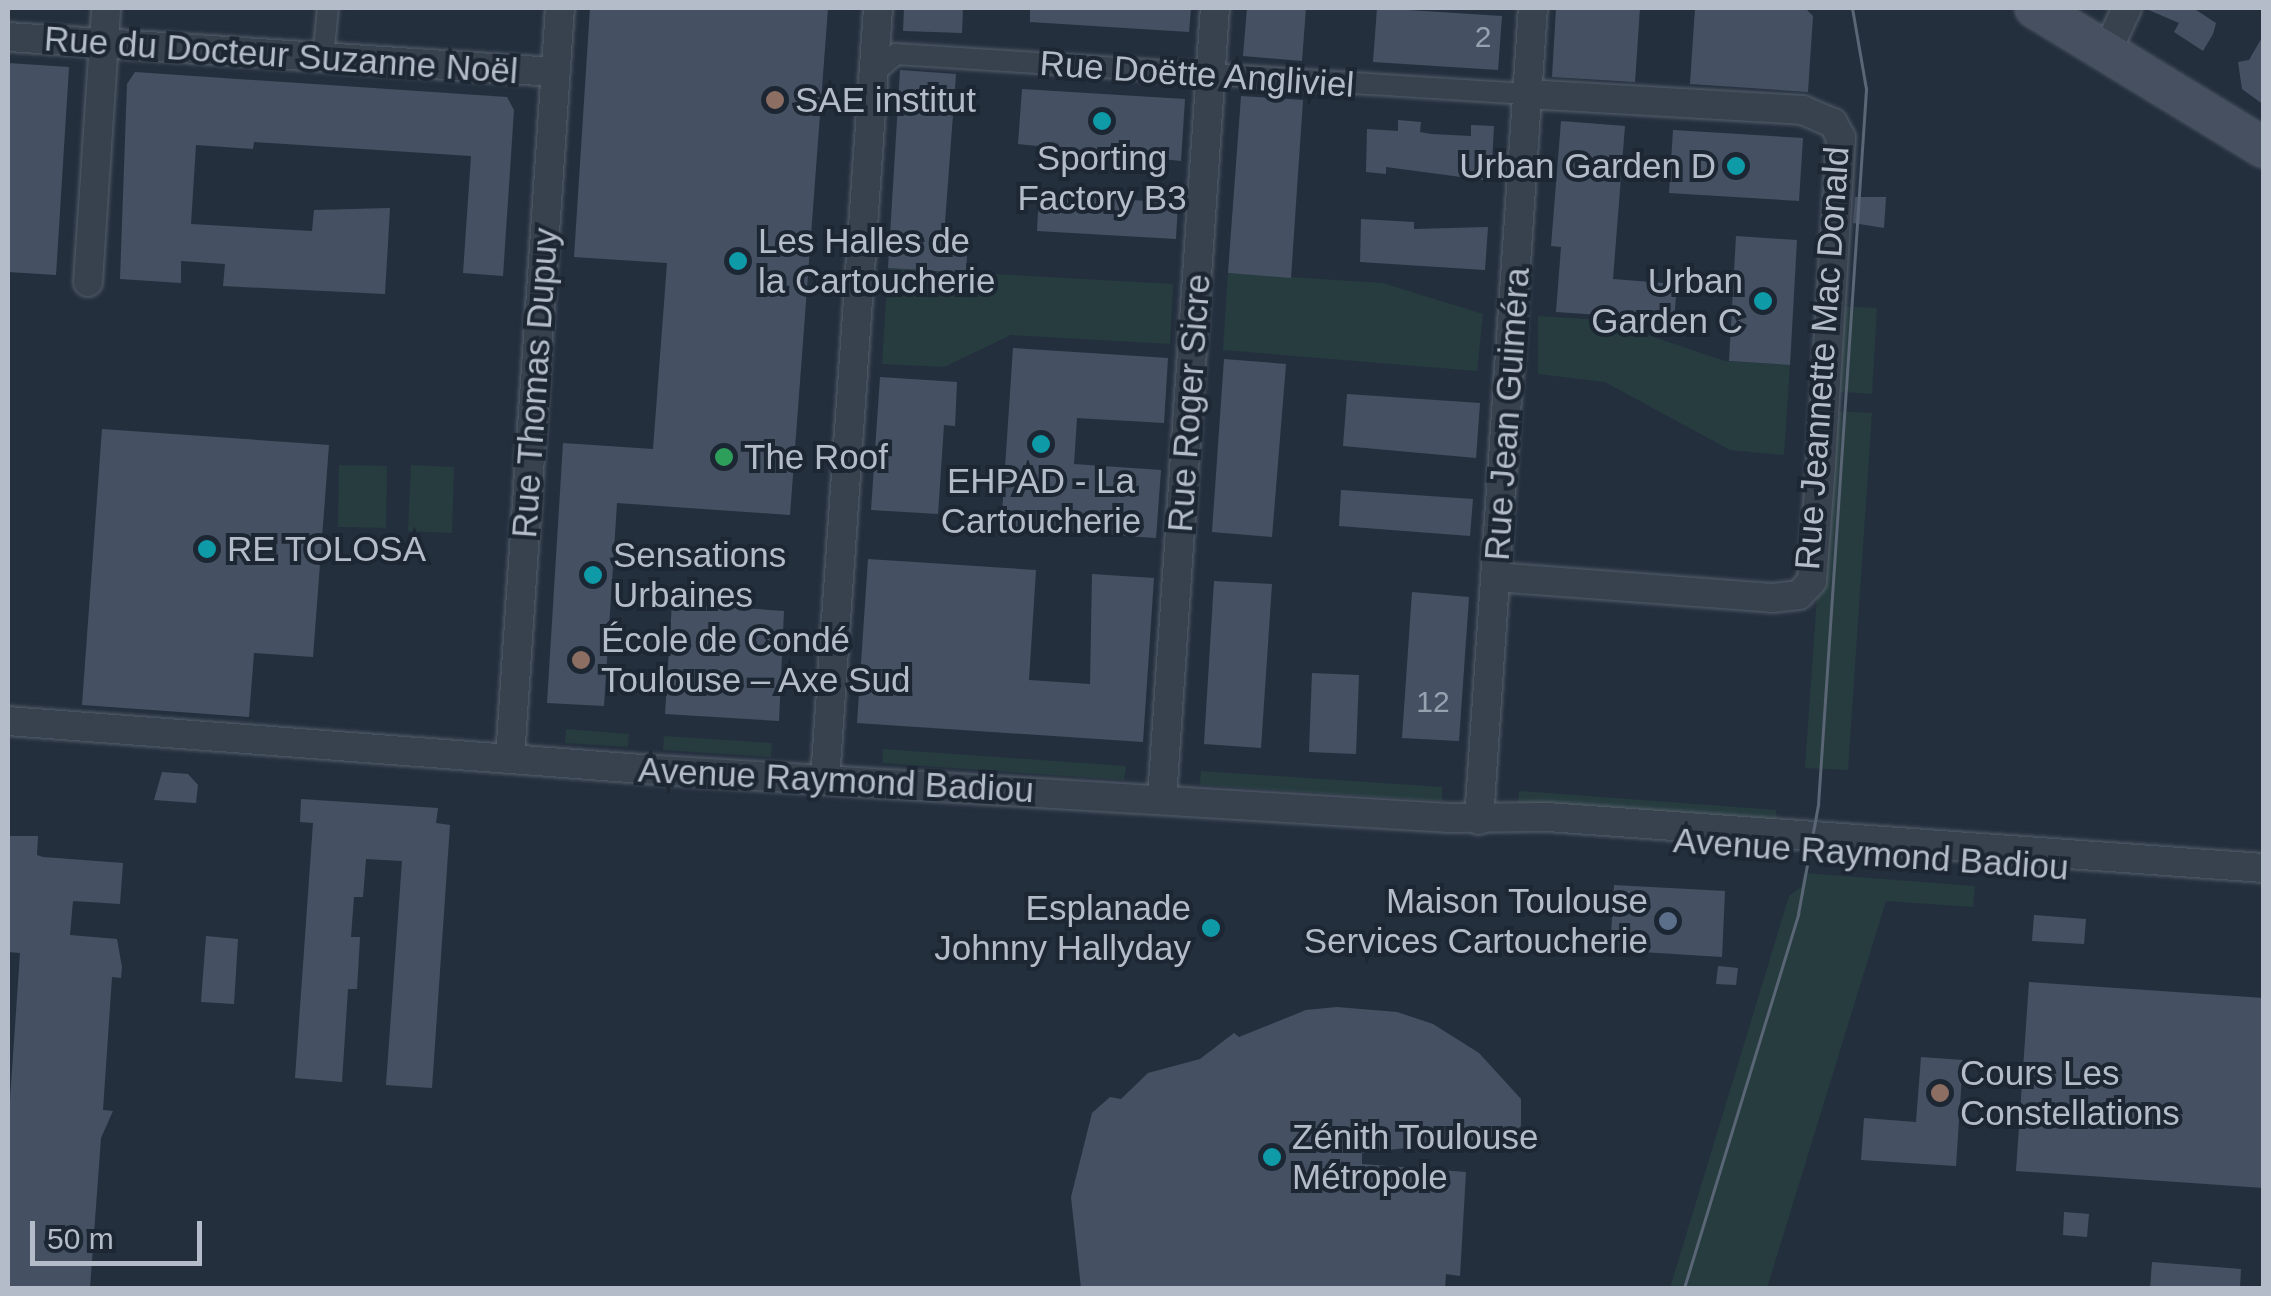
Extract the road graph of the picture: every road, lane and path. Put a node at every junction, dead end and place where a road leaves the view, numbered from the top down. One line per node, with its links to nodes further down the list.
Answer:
1 (106, 8): 10 (street)
2 (328, 8): 12 (street)
3 (560, 8): 13 (street, Rue Thomas Dupuy)
4 (878, 8): 14 (street)
5 (1215, 8): 15 (street, Rue Roger Sicre)
6 (1533, 8): 16 (street, Rue Jean Guiméra)
7 (2035, 8): 11 (main road)
8 (2127, 8): 11 (street)
9 (8, 38): 10 (street, Rue du Docteur Suzanne Noël)
10 (102, 44): 12 (street, Rue du Docteur Suzanne Noël); 18 (street)
11 (2108, 49): 17 (main road)
12 (324, 58): 13 (street, Rue du Docteur Suzanne Noël)
13 (555, 72): 23 (street, Rue Thomas Dupuy)
14 (874, 73): 15 (street, Rue Doëtte Angliviel); 24 (street)
15 (1211, 75): 16 (street, Rue Doëtte Angliviel); 25 (street, Rue Roger Sicre)
16 (1527, 94): 19 (street, Rue Jean Guiméra); 19 (street, Rue Jeannette Mac Donald)
17 (2264, 148)
18 (88, 282)
19 (1495, 577): 26 (street, Rue Jean Guiméra)
20 (8, 721): 22 (street, Avenue Raymond Badiou)
21 (8, 734): 22 (street, Avenue Raymond Badiou)
22 (194, 736): 23 (street, Avenue Raymond Badiou)
23 (510, 758): 24 (street, Avenue Raymond Badiou)
24 (825, 780): 25 (street, Avenue Raymond Badiou)
25 (1162, 799): 26 (street, Avenue Raymond Badiou)
26 (1479, 820): 27 (street, Avenue Raymond Badiou); 28 (street, Avenue Raymond Badiou)
27 (2264, 868)
28 (2264, 880)

